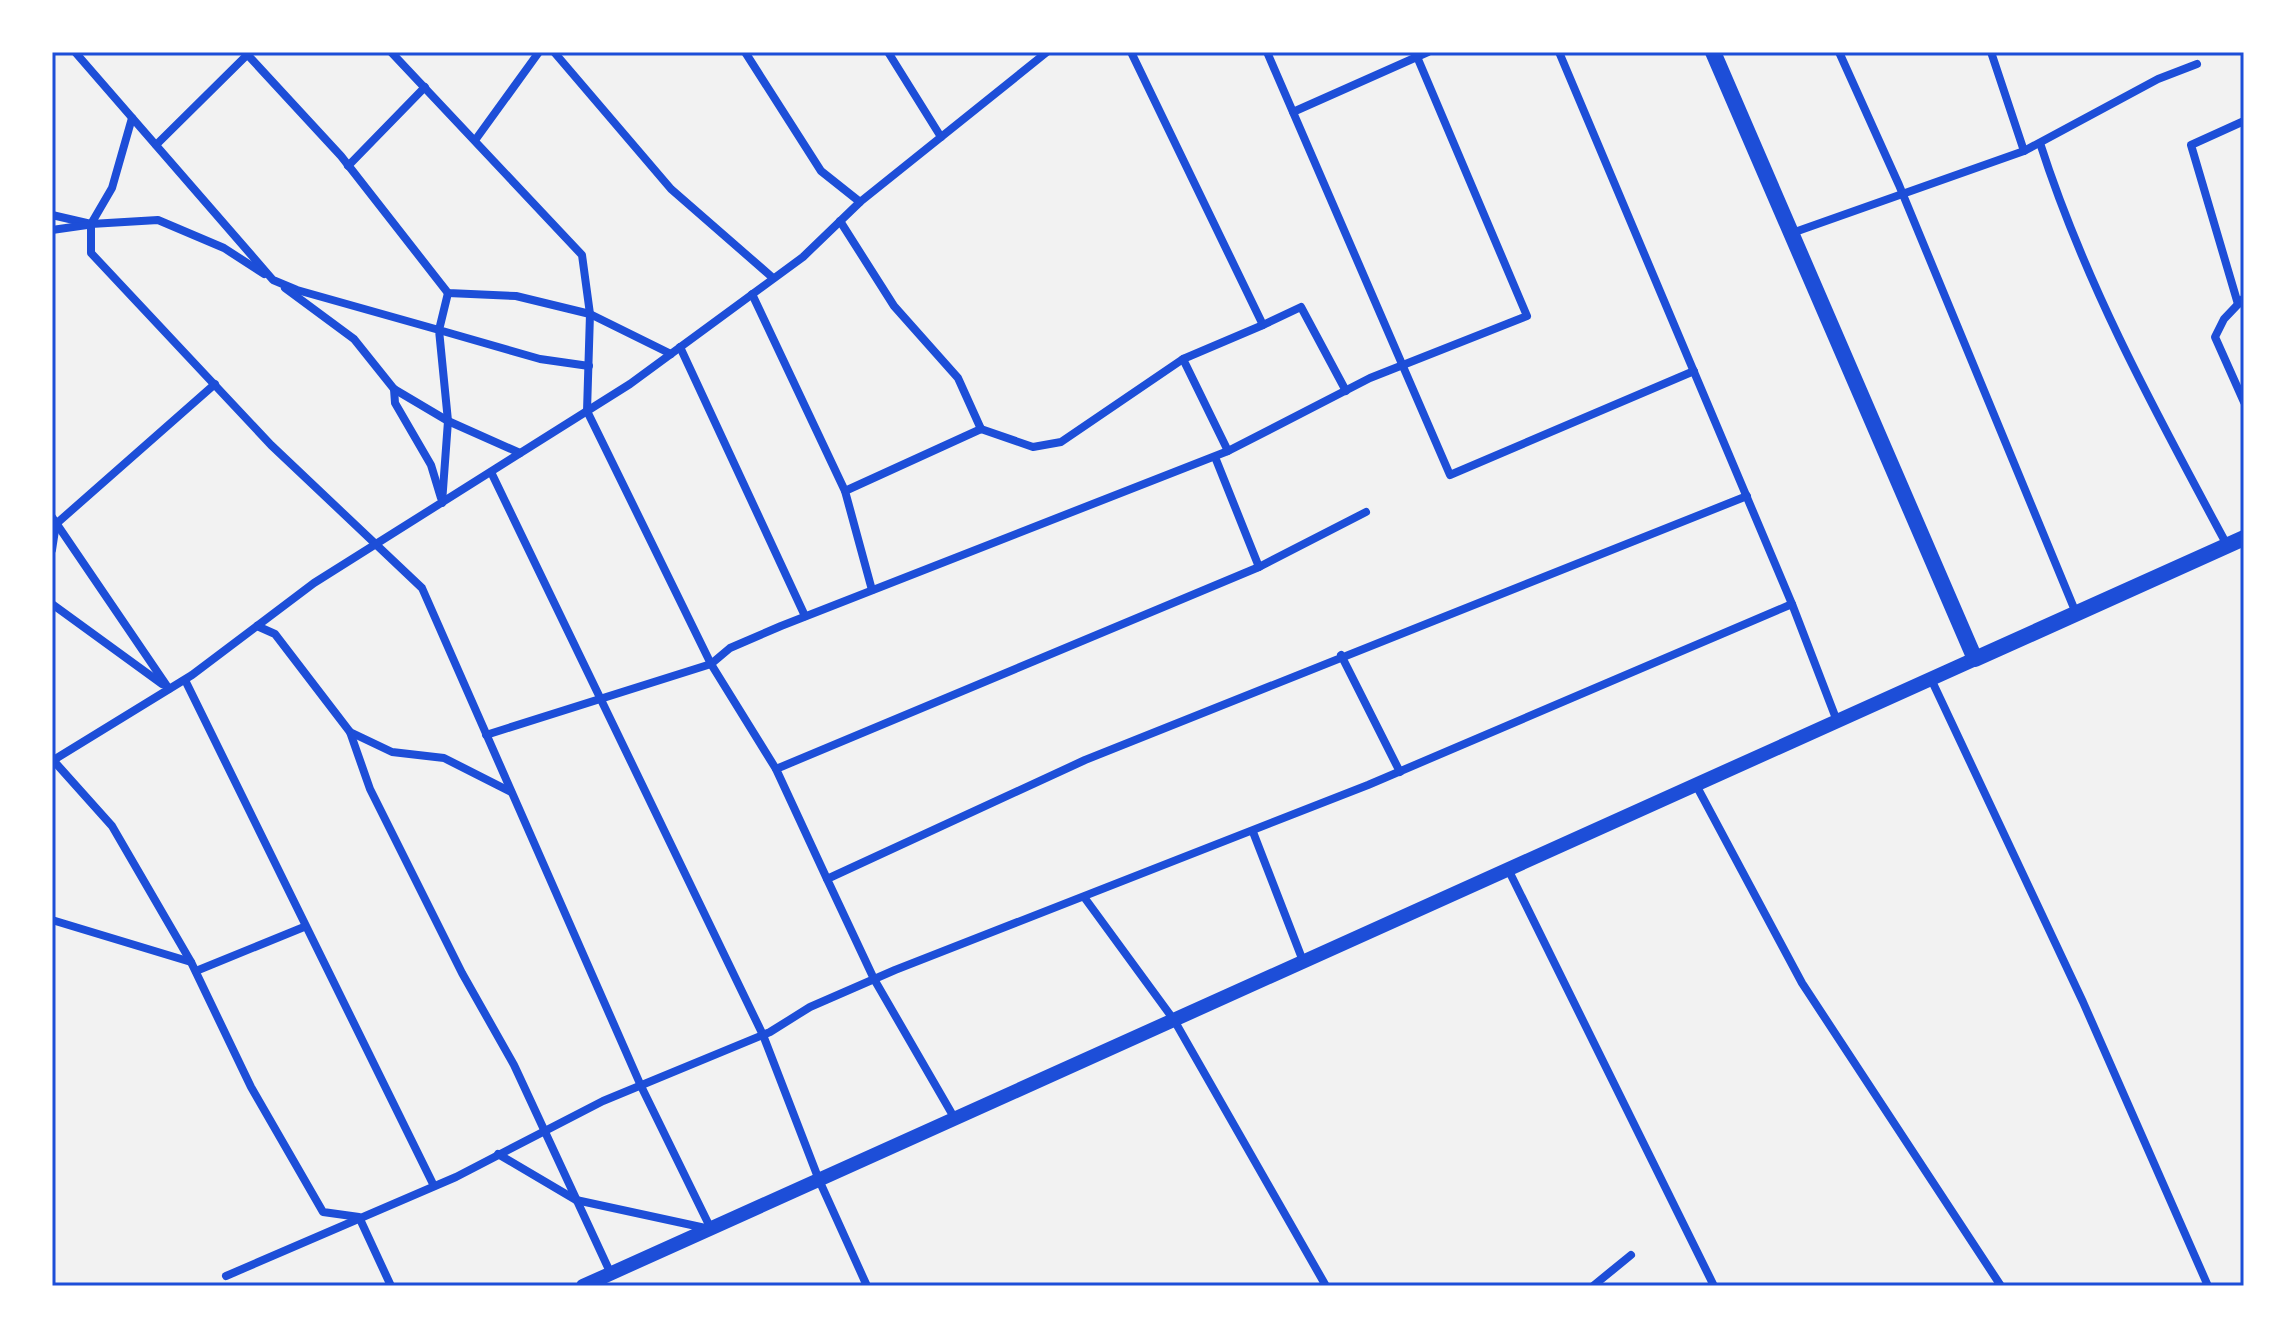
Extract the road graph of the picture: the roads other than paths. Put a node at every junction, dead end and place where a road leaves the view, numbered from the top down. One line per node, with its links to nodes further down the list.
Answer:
1 (75, 52): 20 (street)
2 (391, 52): 18 (street)
3 (539, 52): 23 (street)
4 (554, 52): 35 (street)
5 (745, 52): 29 (street)
6 (888, 52): 22 (street)
7 (1047, 52): 22 (street)
8 (1131, 52): 41 (street)
9 (1267, 52): 19 (street)
10 (1428, 52): 16 (street)
11 (1559, 52): 48 (street)
12 (1713, 52): 34 (main road)
13 (1839, 52): 28 (street)
14 (1991, 52): 26 (street)
15 (247, 53): 25 (street); 27 (street)
16 (1416, 55): 19 (street); 47 (street)
17 (2197, 64): 24 (street)
18 (425, 87): 23 (street); 27 (street)
19 (1293, 112): 47 (street)
20 (132, 118): 25 (street); 32 (street)
21 (2244, 121): 39 (street)
22 (941, 137): 29 (street)
23 (476, 139): 40 (street)
24 (2040, 143): 26 (street); 67 (street)
25 (156, 145): 36 (street)
26 (2024, 151): 28 (street)
27 (348, 166): 37 (street)
28 (1902, 192): 34 (street); 73 (street)
29 (860, 202): 31 (street)
30 (52, 215): 32 (street)
31 (840, 221): 35 (street); 55 (street)
32 (91, 224): 33 (street); 36 (street); 49 (street)
33 (52, 230)
34 (1792, 233): 77 (main road)
35 (773, 278): 38 (street)
36 (273, 280): 42 (street); 50 (street)
37 (448, 293): 40 (street); 42 (street)
38 (752, 294): 43 (street); 60 (street)
39 (2241, 301): 52 (street)
40 (590, 314): 44 (street); 46 (street)
41 (1263, 325): 45 (street); 51 (street)
42 (439, 330): 46 (street); 54 (street)
43 (680, 347): 44 (street); 74 (street)
44 (671, 354): 53 (street)
45 (1183, 359): 55 (street); 56 (street)
46 (589, 366): 53 (street)
47 (1402, 366): 48 (street); 51 (street)
48 (1694, 371): 61 (street)
49 (215, 384): 64 (street); 66 (street)
50 (394, 389): 54 (street); 62 (street)
51 (1346, 391): 56 (street)
52 (2244, 402)
53 (587, 411): 57 (street); 78 (street)
54 (448, 421): 57 (street); 62 (street)
55 (981, 429): 60 (street)
56 (1228, 451): 58 (street)
57 (520, 453): 59 (street)
58 (1215, 457): 69 (street); 70 (street)
59 (491, 472): 62 (street); 82 (street)
60 (845, 491): 70 (street)
61 (1747, 496): 72 (street); 76 (street)
62 (442, 503): 66 (street)
63 (1366, 512): 69 (street)
64 (54, 520): 68 (street); 81 (street)
65 (2244, 538): 67 (main road)
66 (374, 545): 75 (street); 85 (street)
67 (2227, 545): 73 (main road)
68 (52, 550)
69 (1259, 567): 87 (street)
70 (872, 590): 74 (street)
71 (52, 604): 81 (street)
72 (1792, 604): 83 (street); 88 (street)
73 (2076, 613): 77 (main road)
74 (805, 616): 78 (street)
75 (257, 626): 80 (street); 84 (street)
76 (1341, 655): 88 (street); 93 (street)
77 (1975, 659): 79 (street)
78 (711, 664): 82 (street); 87 (street)
79 (1931, 679): 83 (street); 121 (street)
80 (185, 680): 81 (street); 96 (street)
81 (169, 689): 86 (street)
82 (597, 698): 85 (street); 101 (street)
83 (1837, 721): 89 (street)
84 (350, 732): 90 (street); 104 (street)
85 (486, 735): 90 (street)
86 (53, 760): 98 (street)
87 (776, 769): 93 (street)
88 (1400, 772): 91 (street)
89 (1696, 785): 92 (street); 120 (street)
90 (512, 793): 102 (street)
91 (1253, 832): 94 (street); 97 (street)
92 (1508, 869): 97 (street); 119 (street)
93 (827, 879): 99 (street)
94 (1084, 897): 99 (street); 100 (street)
95 (53, 919): 98 (street)
96 (304, 927): 98 (street); 107 (street)
97 (1303, 961): 100 (street)
98 (194, 967): 109 (street)
99 (874, 979): 101 (street); 103 (street)
100 (1174, 1020): 103 (street); 117 (street)
101 (763, 1035): 102 (street); 106 (street)
102 (641, 1086): 104 (street); 110 (street)
103 (955, 1119): 106 (street)
104 (544, 1129): 105 (street); 108 (street)
105 (498, 1154): 107 (street); 108 (street)
106 (819, 1180): 110 (street); 116 (street)
107 (434, 1186): 109 (street)
108 (576, 1200): 110 (street); 112 (street)
109 (359, 1217): 113 (street); 114 (street)
110 (711, 1229): 112 (street)
111 (1631, 1255): 118 (street)
112 (611, 1274): 115 (street)
113 (226, 1276)
114 (391, 1286)
115 (583, 1286)
116 (867, 1286)
117 (1326, 1286)
118 (1593, 1286)
119 (1714, 1286)
120 (2001, 1286)
121 (2208, 1286)

